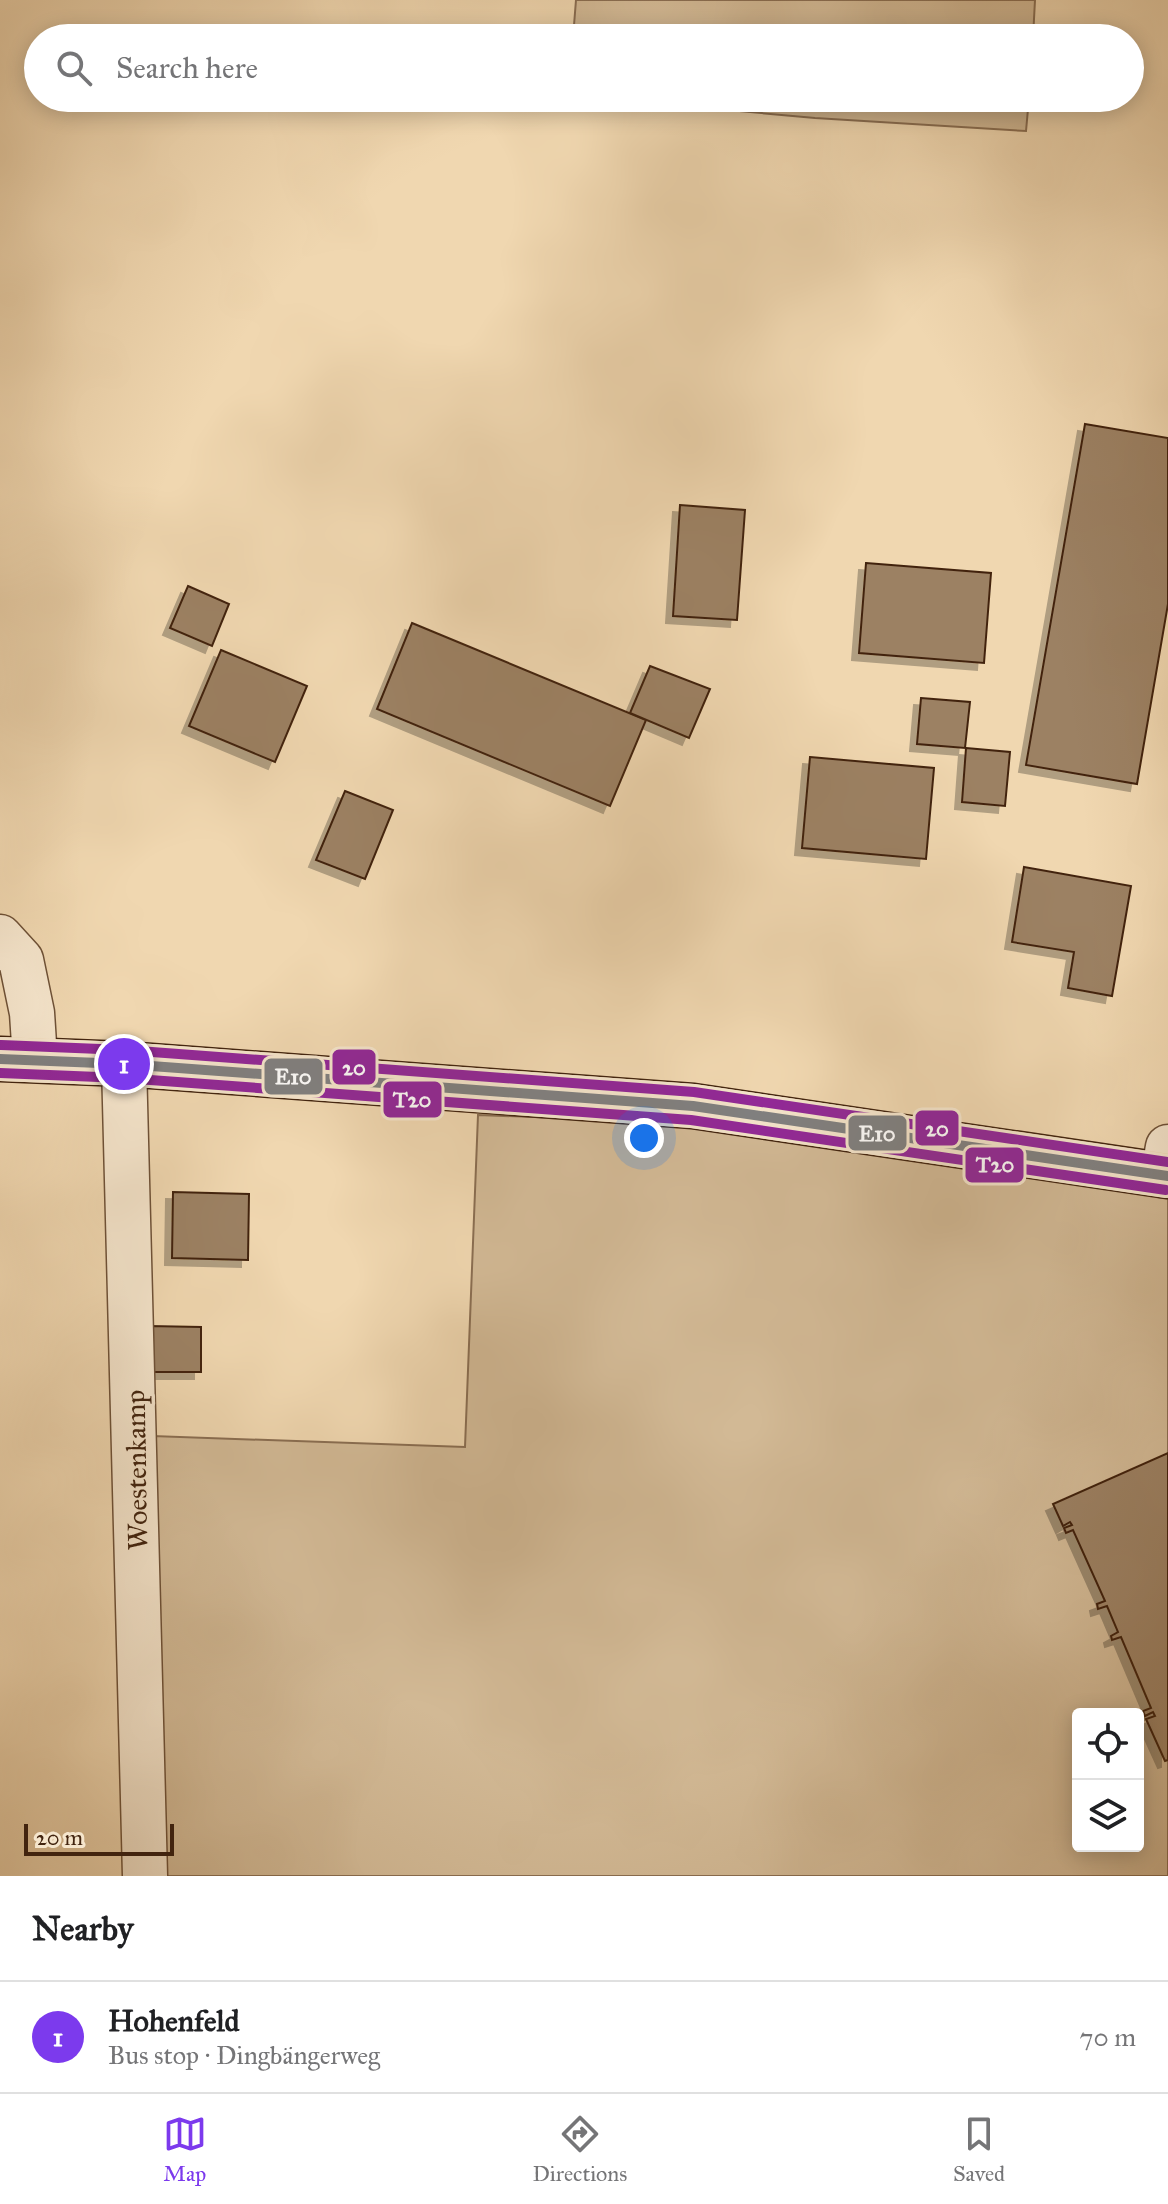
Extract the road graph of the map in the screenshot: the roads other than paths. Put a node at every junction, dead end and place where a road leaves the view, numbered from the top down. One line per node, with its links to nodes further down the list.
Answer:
1 (0, 937): 2 (lane)
2 (18, 1059): 3 (main road)
3 (124, 1064): 4 (main road); 5 (lane, Woestenkamp)
4 (1166, 1166)
5 (145, 1876)

